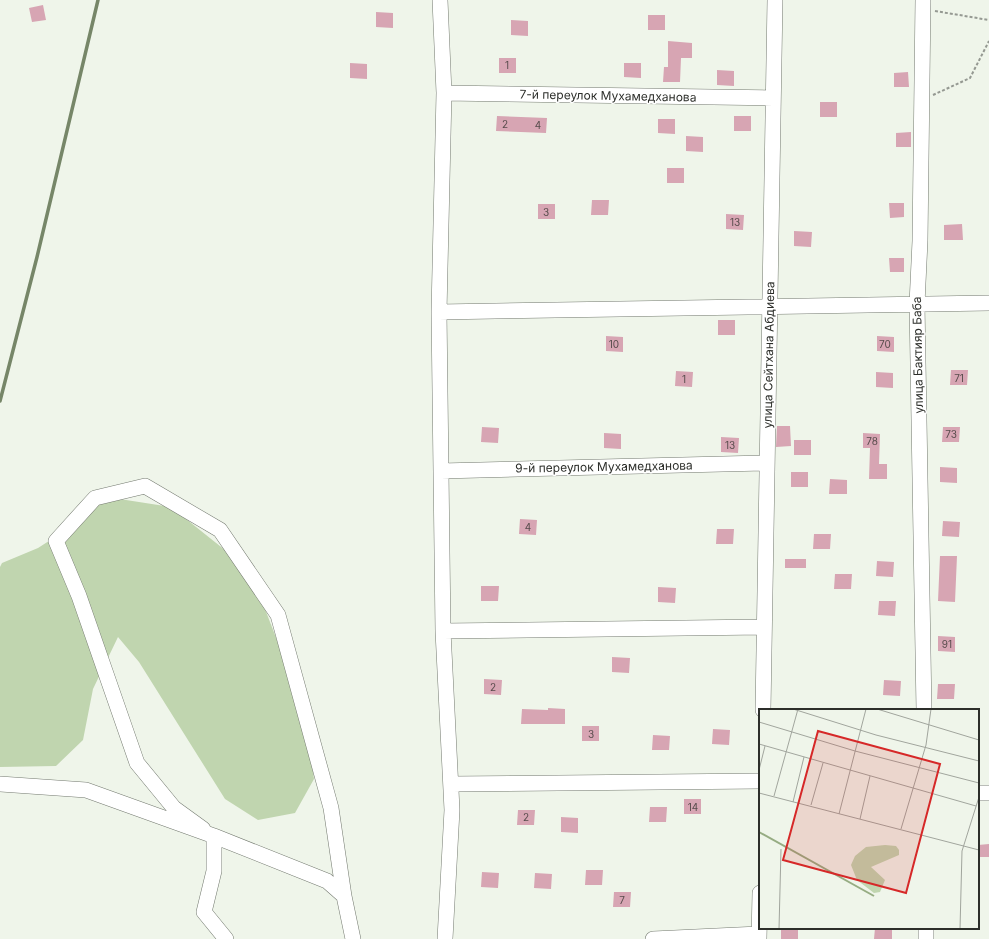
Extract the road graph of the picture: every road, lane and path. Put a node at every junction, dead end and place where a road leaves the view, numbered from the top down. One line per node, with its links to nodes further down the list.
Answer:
1 (440, 0): 6 (street)
2 (775, 0): 7 (street, улица Сейтхана Абдиева)
3 (923, 4): 4 (path); 8 (street, улица Бактияр Баба)
4 (989, 20)
5 (989, 41): 8 (path)
6 (444, 93): 7 (street, 7-й переулок Мухамедханова); 12 (street)
7 (773, 98): 11 (street, улица Сейтхана Абдиева)
8 (922, 101): 10 (street, улица Бактияр Баба)
9 (989, 303): 10 (street)
10 (917, 304): 11 (street); 18 (street, улица Бактияр Баба)
11 (770, 306): 12 (street); 13 (street, улица Сейтхана Абдиева)
12 (439, 312): 14 (street)
13 (767, 463): 14 (street, 9-й переулок Мухамедханова); 15 (street, улица Сейтхана Абдиева)
14 (441, 471): 16 (street)
15 (764, 627): 16 (street); 17 (street, улица Сейтхана Абдиева)
16 (443, 631): 21 (street)
17 (763, 709)
18 (924, 709)
19 (759, 781): 21 (street)
20 (0, 784): 22 (street)
21 (451, 784): 27 (street)
22 (209, 834): 23 (street); 23 (street); 25 (street)
23 (344, 896): 26 (street)
24 (759, 937): 28 (street)
25 (226, 939)
26 (353, 939)
27 (445, 939)
28 (653, 939)

